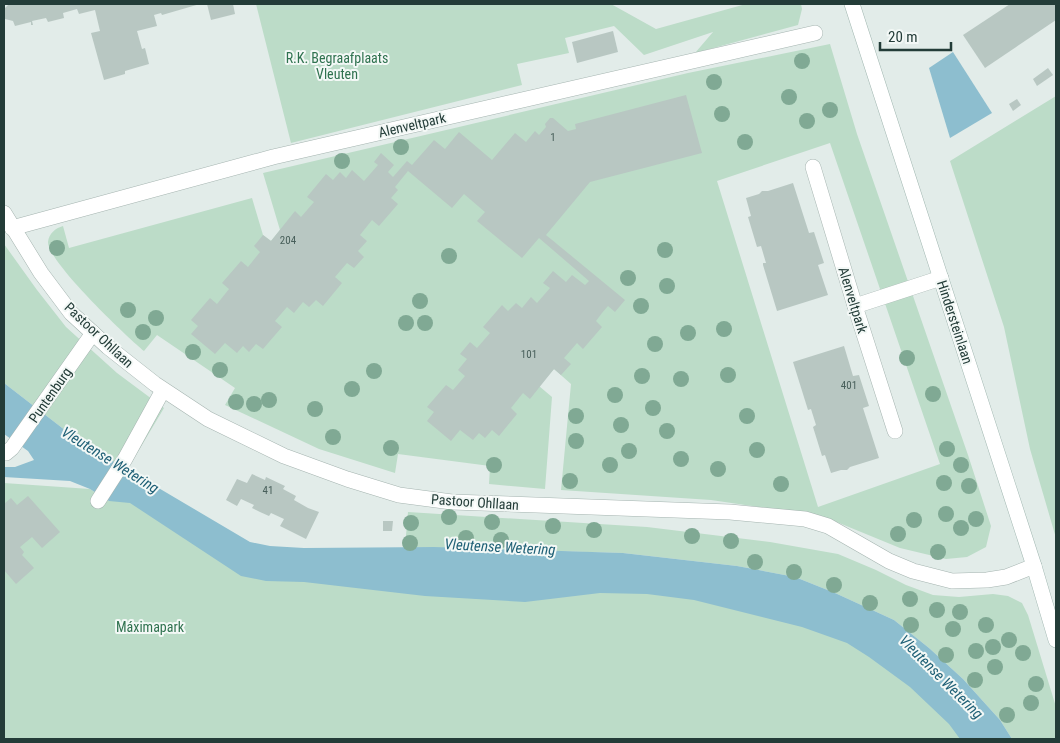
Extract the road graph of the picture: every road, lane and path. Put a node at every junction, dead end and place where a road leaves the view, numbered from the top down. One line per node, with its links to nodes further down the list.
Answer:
1 (852, 4): 6 (street, Hindersteinlaan)
2 (815, 33): 5 (street, Alenveltpark)
3 (813, 167): 7 (street, Alenveltpark)
4 (4, 213): 5 (street, Pastoor Ohllaan)
5 (12, 228): 8 (street, Pastoor Ohllaan)
6 (941, 278): 7 (street); 13 (street, Hindersteinlaan)
7 (855, 306): 10 (street, Alenveltpark)
8 (93, 333): 9 (street, Pastoor Ohllaan); 11 (street, Puntenburg)
9 (163, 390): 12 (street); 13 (street, Pastoor Ohllaan)
10 (895, 431)
11 (8, 450)
12 (98, 501)
13 (1034, 566): 14 (street, Hindersteinlaan)
14 (1056, 640)

